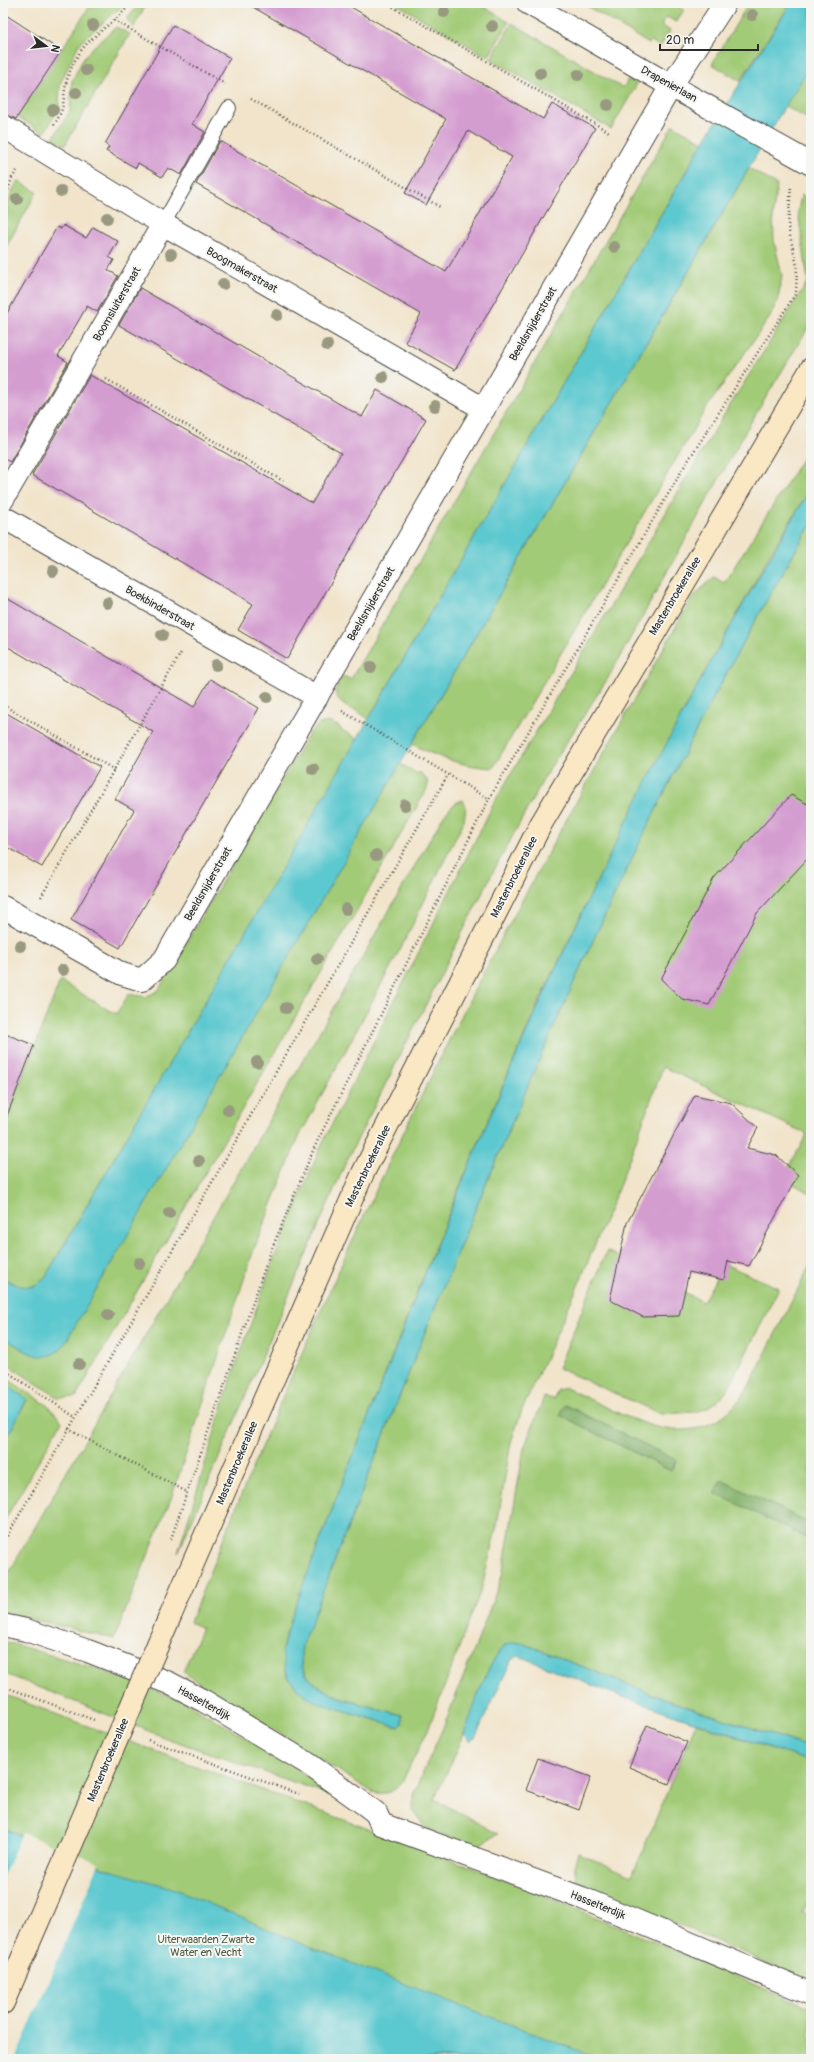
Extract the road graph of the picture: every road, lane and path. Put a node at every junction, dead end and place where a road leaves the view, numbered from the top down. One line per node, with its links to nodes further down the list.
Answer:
1 (131, 3): 5 (path)
2 (386, 3): 12 (path)
3 (528, 3): 7 (street, Drapenierlaan)
4 (725, 3): 7 (street, Beeldsnijderstraat)
5 (114, 20): 6 (path); 11 (path)
6 (226, 85)
7 (671, 86): 12 (street, Beeldsnijderstraat); 13 (street, Drapenierlaan)
8 (246, 96): 15 (path)
9 (229, 108): 16 (lane, Boomsluiterstraat)
10 (3, 126): 11 (street, Boogmakerstraat)
11 (35, 147): 14 (path); 16 (street, Boogmakerstraat)
12 (635, 147): 19 (street, Beeldsnijderstraat)
13 (807, 162): 29 (path)
14 (3, 205)
15 (440, 207)
16 (163, 224): 17 (street, Boomsluiterstraat); 19 (street, Boogmakerstraat)
17 (81, 365): 20 (path); 21 (street, Boomsluiterstraat)
18 (811, 369): 42 (main road, Mastenbroekerallee, bridge)
19 (484, 409): 24 (street, Beeldsnijderstraat)
20 (283, 481)
21 (3, 499)
22 (3, 517): 23 (street, Boekbinderstraat)
23 (195, 628): 24 (street, Boekbinderstraat); 27 (path)
24 (317, 698): 31 (street, Beeldsnijderstraat)
25 (3, 704): 27 (path)
26 (345, 713): 28 (path)
27 (115, 770): 31 (path)
28 (448, 775): 29 (path); 33 (path)
29 (489, 799): 34 (path)
30 (3, 907): 31 (street, Beeldsnijderstraat)
31 (27, 921)
32 (3, 1369): 33 (path)
33 (75, 1417): 34 (path)
34 (68, 1429): 35 (path)
35 (3, 1543)
36 (3, 1625): 41 (street, Hasselterdijk)
37 (3, 1686): 38 (path)
38 (98, 1722)
39 (140, 1737): 40 (path)
40 (306, 1797)
41 (811, 1994)
42 (3, 2003)

